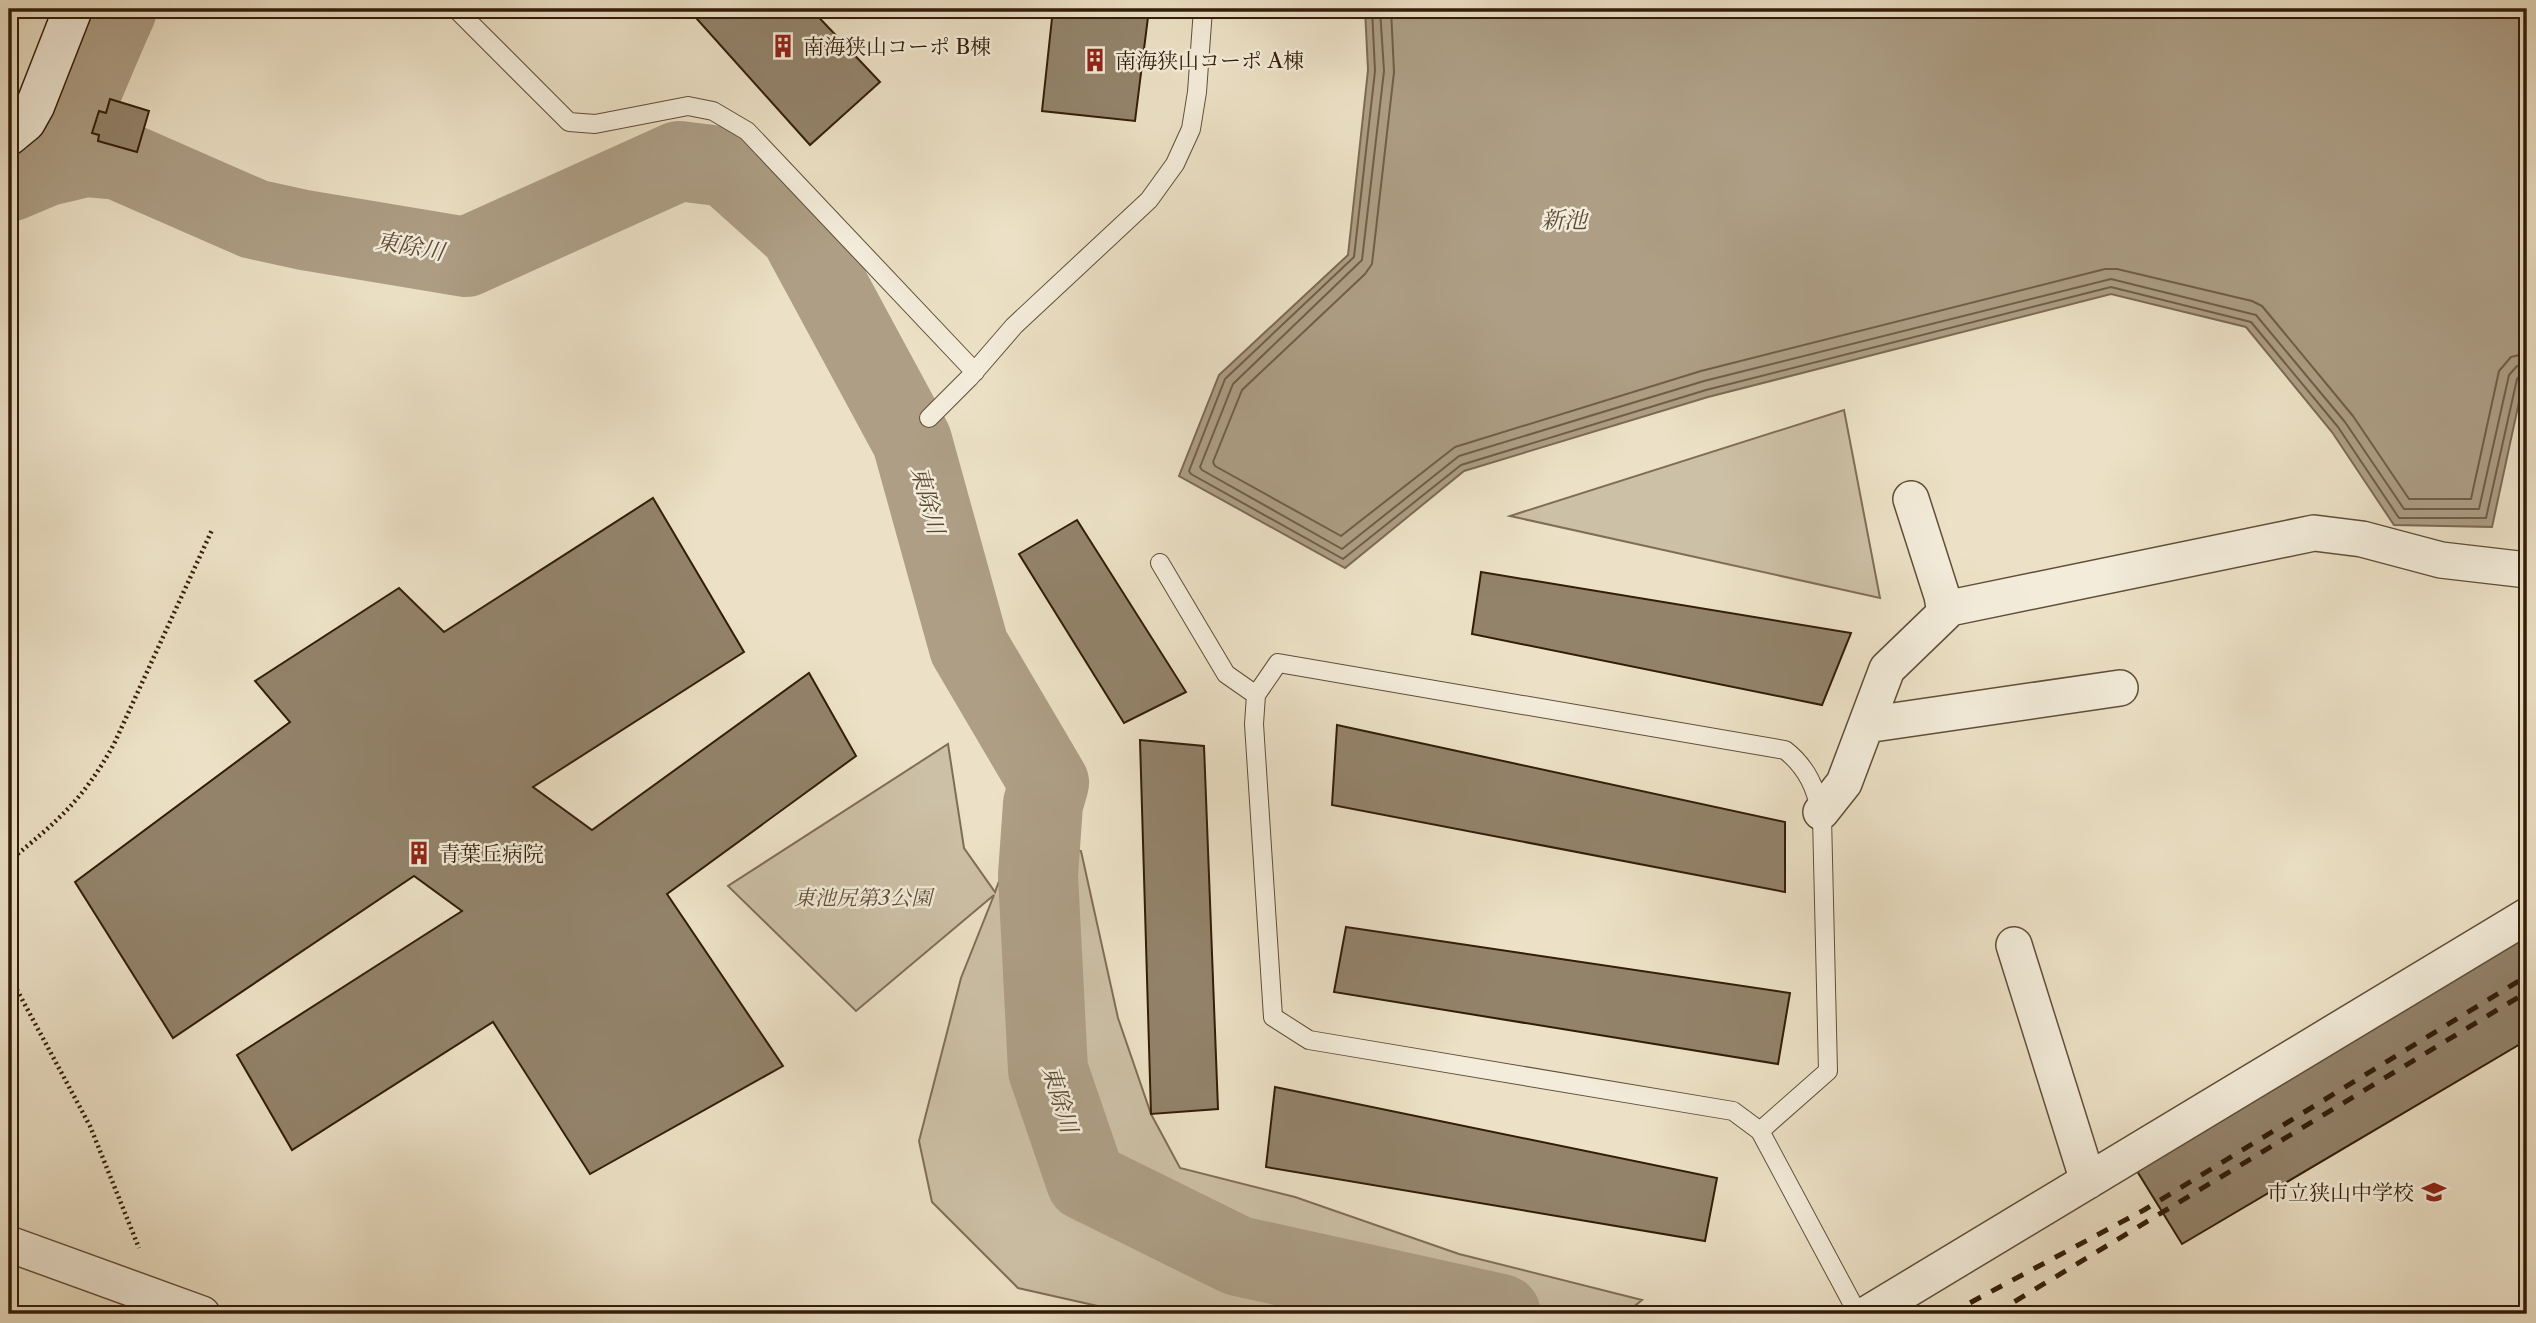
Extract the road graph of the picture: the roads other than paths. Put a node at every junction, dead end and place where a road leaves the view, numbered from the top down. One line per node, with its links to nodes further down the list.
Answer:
1 (73, 9): 4 (street)
2 (457, 9): 5 (lane)
3 (1203, 9): 5 (lane)
4 (9, 136)
5 (975, 372): 6 (lane)
6 (929, 418)
7 (1911, 499): 10 (street)
8 (1160, 563): 12 (lane)
9 (2527, 570): 10 (street)
10 (1945, 609): 13 (street)
11 (2120, 688): 13 (street)
12 (1256, 695): 14 (lane); 17 (lane)
13 (1866, 725): 14 (street)
14 (1821, 812): 17 (lane)
15 (2527, 916): 18 (street)
16 (2014, 945): 18 (street)
17 (1760, 1131): 21 (lane)
18 (2088, 1181): 22 (street)
19 (9, 1244): 20 (street)
20 (202, 1314)
21 (1858, 1314)
22 (1867, 1314)

